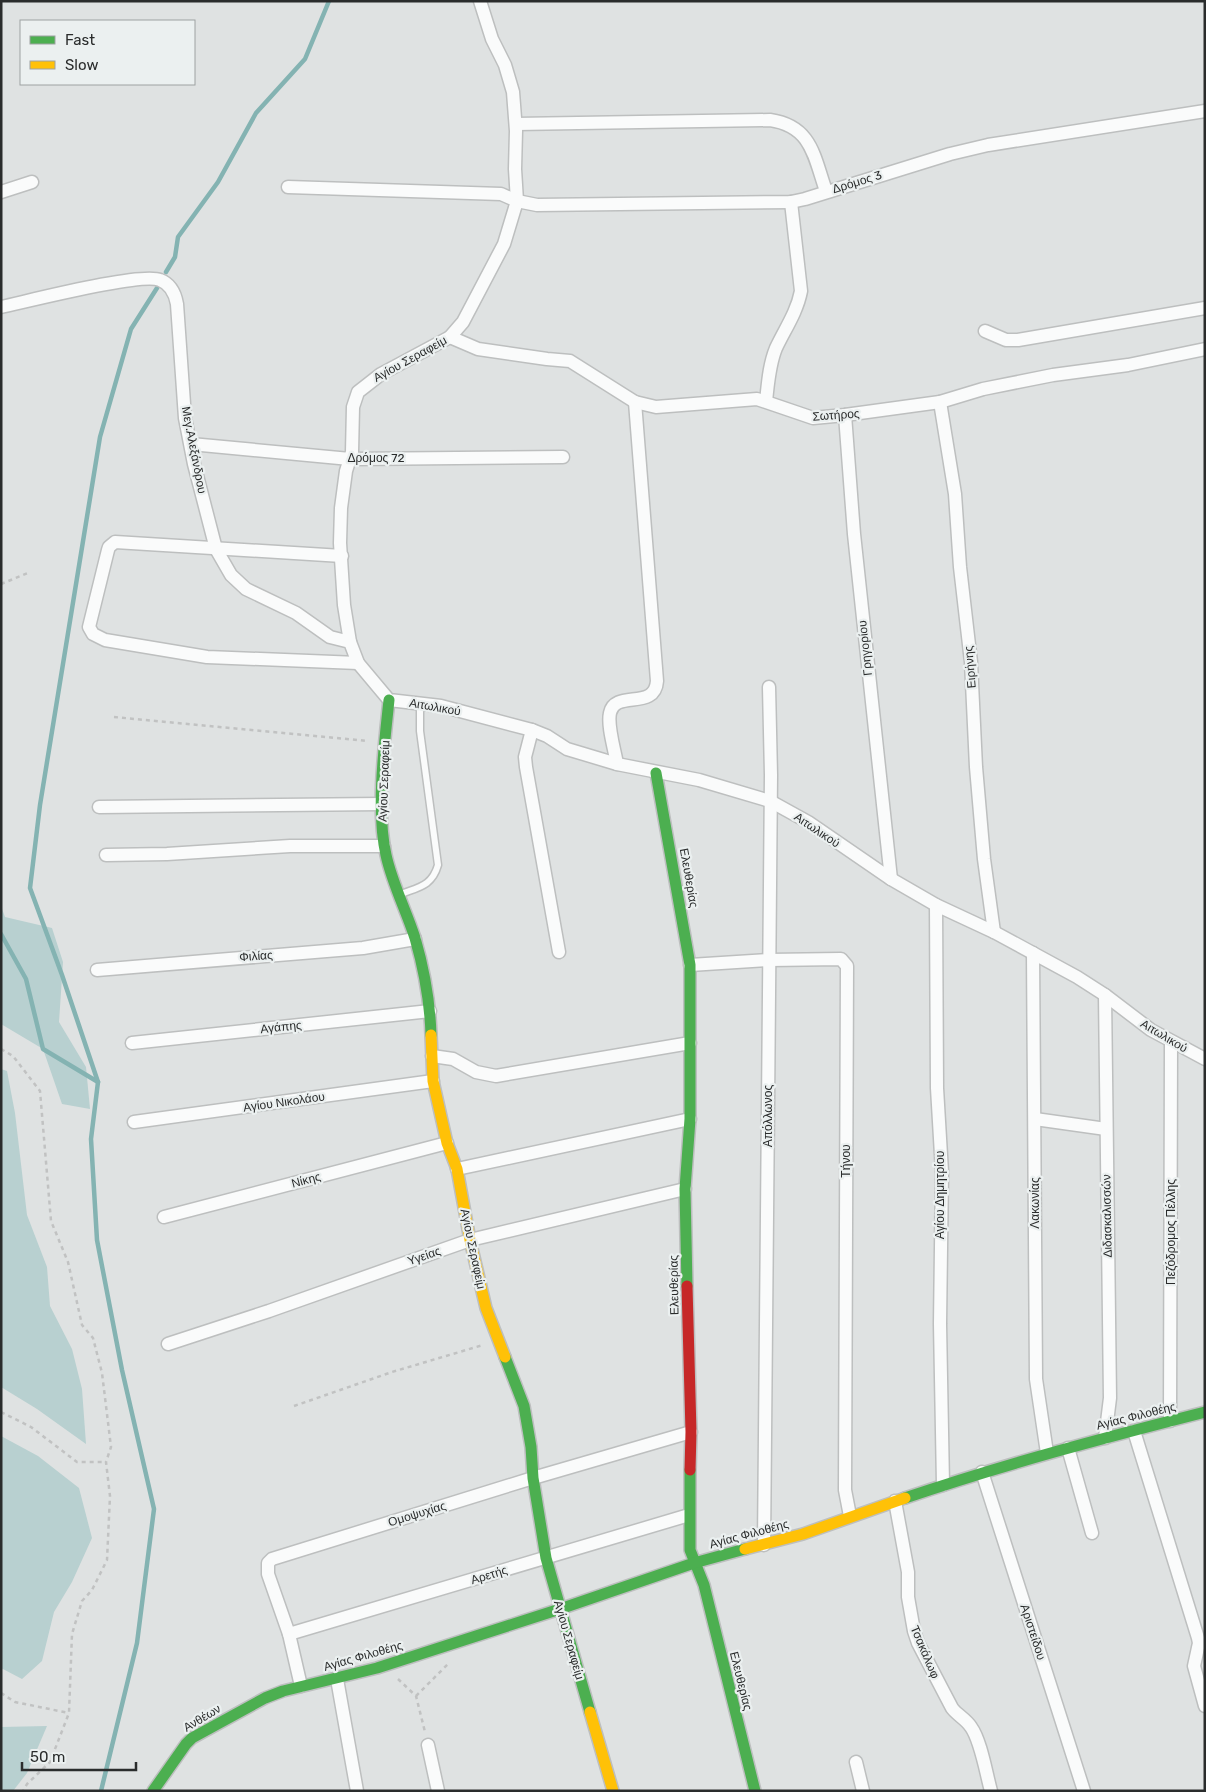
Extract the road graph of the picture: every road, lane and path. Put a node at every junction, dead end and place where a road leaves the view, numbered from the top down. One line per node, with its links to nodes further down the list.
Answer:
1 (480, 1): 3 (street, Αγίου Σεραφείμ)
2 (1205, 111): 6 (street, Δρόμος 3)
3 (516, 124): 6 (street); 8 (street, Αγίου Σεραφείμ)
4 (32, 182): 7 (street)
5 (288, 187): 8 (street, Δρόμος 3)
6 (826, 191): 9 (street, Δρόμος 3)
7 (1, 192)
8 (512, 198): 9 (street, Δρόμος 3); 13 (street, Αγίου Σεραφείμ)
9 (791, 202): 15 (street)
10 (1, 306): 19 (street, Μεγ.Αλεξάνδρου)
11 (1205, 308): 12 (street)
12 (985, 331)
13 (450, 337): 16 (street, Σωτήρος); 21 (street, Αγίου Σεραφείμ)
14 (1205, 349): 17 (street, Σωτήρος)
15 (766, 401): 16 (street, Σωτήρος); 18 (street, Σωτήρος)
16 (635, 402): 34 (street)
17 (940, 402): 18 (street, Σωτήρος); 44 (street, Ειρήνης)
18 (845, 416): 41 (street, Γρηγορίου)
19 (191, 444): 21 (street, Δρόμος 72); 22 (street, Μεγ.Αλεξάνδρου)
20 (563, 457): 21 (street, Δρόμος 72)
21 (350, 459): 23 (street, Αγίου Σεραφείμ)
22 (216, 549): 23 (street); 26 (street, Μεγ.Αλεξάνδρου); 27 (street)
23 (342, 556): 26 (street, Αγίου Σεραφείμ)
24 (28, 573): 25 (path)
25 (1, 584)
26 (350, 642): 27 (street)
27 (358, 663): 29 (street)
28 (769, 687): 36 (street, Απόλλωνος)
29 (389, 700): 30 (street, Αιτωλικού); 33 (street, Αγίου Σεραφείμ)
30 (420, 702): 32 (street, Αιτωλικού); 42 (lane)
31 (114, 717): 33 (path)
32 (532, 730): 34 (street, Αιτωλικού); 46 (street)
33 (385, 742): 37 (street, Αγίου Σεραφείμ)
34 (617, 764): 35 (street, Αιτωλικού)
35 (656, 772): 36 (street, Αιτωλικού); 49 (street, Ελευθερίας)
36 (770, 801): 41 (street, Αιτωλικού); 48 (street, Απόλλωνος)
37 (382, 804): 38 (street); 39 (street, Αγίου Σεραφείμ)
38 (100, 807)
39 (384, 846): 40 (street); 42 (street, Αγίου Σεραφείμ)
40 (106, 855)
41 (891, 879): 43 (street, Αιτωλικού)
42 (400, 895): 45 (street, Αγίου Σεραφείμ)
43 (936, 904): 44 (street, Αιτωλικού); 83 (street, Αγίου Δημητρίου)
44 (994, 932): 47 (street, Αιτωλικού)
45 (415, 939): 50 (street, Φιλίας); 52 (street, Αγίου Σεραφείμ)
46 (559, 952)
47 (1033, 953): 51 (street, Αιτωλικού); 60 (street, Λακωνίας)
48 (769, 960): 49 (street, Τήνου); 86 (street, Τήνου); 88 (street, Απόλλωνος)
49 (690, 965): 55 (street, Ελευθερίας)
50 (97, 970)
51 (1105, 995): 53 (street, Αιτωλικού); 63 (street, Διδασκαλισσών)
52 (430, 1011): 54 (street, Αγάπης); 57 (street, Αγίου Σεραφείμ)
53 (1171, 1042): 58 (street, Αιτωλικού); 74 (street, Πεζόδρομος Πέλλης)
54 (132, 1043)
55 (690, 1043): 57 (street); 61 (street, Ελευθερίας)
56 (1, 1049): 80 (path)
57 (432, 1056): 59 (street, Αγίου Σεραφείμ)
58 (1205, 1059)
59 (433, 1081): 62 (street, Αγίου Νικολάου); 64 (street, Αγίου Σεραφείμ)
60 (1035, 1119): 63 (street); 79 (street, Λακωνίας)
61 (690, 1120): 65 (street); 66 (street, Ελευθερίας)
62 (134, 1122)
63 (1106, 1129): 77 (street, Διδασκαλισσών)
64 (447, 1143): 65 (street, Αγίου Σεραφείμ); 67 (street, Νίκης)
65 (457, 1169): 68 (street, Αγίου Σεραφείμ)
66 (685, 1189): 68 (street, Υγείας); 76 (street, Ελευθερίας)
67 (164, 1217)
68 (470, 1240): 69 (street, Αγίου Σεραφείμ); 70 (street, Υγείας)
69 (499, 1340): 71 (path); 82 (street, Αγίου Σεραφείμ)
70 (168, 1344)
71 (294, 1406)
72 (1, 1412): 80 (path)
73 (1205, 1412): 74 (street, Αγίας Φιλοθέης)
74 (1170, 1421): 75 (street, Αγίας Φιλοθέης)
75 (1134, 1431): 77 (street, Αγίας Φιλοθέης); 100 (street)
76 (691, 1432): 82 (street, Ομοψυχίας); 85 (street, Ελευθερίας)
77 (1105, 1438): 78 (street, Αγίας Φιλοθέης)
78 (1068, 1448): 79 (street, Αγίας Φιλοθέης); 87 (street)
79 (1047, 1454): 81 (street, Αγίας Φιλοθέης)
80 (106, 1462): 101 (path)
81 (982, 1472): 83 (street, Αγίας Φιλοθέης); 112 (street, Αριστείδου)
82 (533, 1478): 89 (street, Αγίου Σεραφείμ); 92 (street, Ομοψυχίας)
83 (943, 1485): 84 (street, Αγίας Φιλοθέης)
84 (895, 1501): 86 (street, Αγίας Φιλοθέης); 111 (street, Τσακάλωφ)
85 (689, 1515): 89 (street, Αρετής); 90 (street, Ελευθερίας)
86 (850, 1516): 88 (street, Αγίας Φιλοθέης)
87 (1092, 1533)
88 (764, 1545): 90 (street, Αγίας Φιλοθέης)
89 (546, 1558): 91 (street, Αγίου Σεραφείμ); 92 (street, Αρετής)
90 (694, 1563): 91 (street, Αγίας Φιλοθέης); 109 (street, Ελευθερίας)
91 (560, 1609): 94 (street, Αγίας Φιλοθέης); 108 (street, Αγίου Σεραφείμ)
92 (289, 1634): 96 (street, Ομοψυχίας)
93 (454, 1658): 99 (path)
94 (377, 1668): 95 (street, Αγίας Φιλοθέης); 99 (path)
95 (337, 1679): 96 (street, Αγίας Φιλοθέης); 106 (street)
96 (301, 1686): 97 (street, Αγίας Φιλοθέης)
97 (283, 1691): 105 (street, Ανθέων)
98 (1, 1693): 101 (path)
99 (416, 1696): 102 (path)
100 (1205, 1706)
101 (69, 1713): 104 (path)
102 (428, 1745): 107 (street)
103 (856, 1762): 110 (street)
104 (23, 1791)
105 (153, 1791)
106 (357, 1791)
107 (438, 1791)
108 (613, 1791)
109 (754, 1791)
110 (862, 1791)
111 (991, 1791)
112 (1084, 1791)

